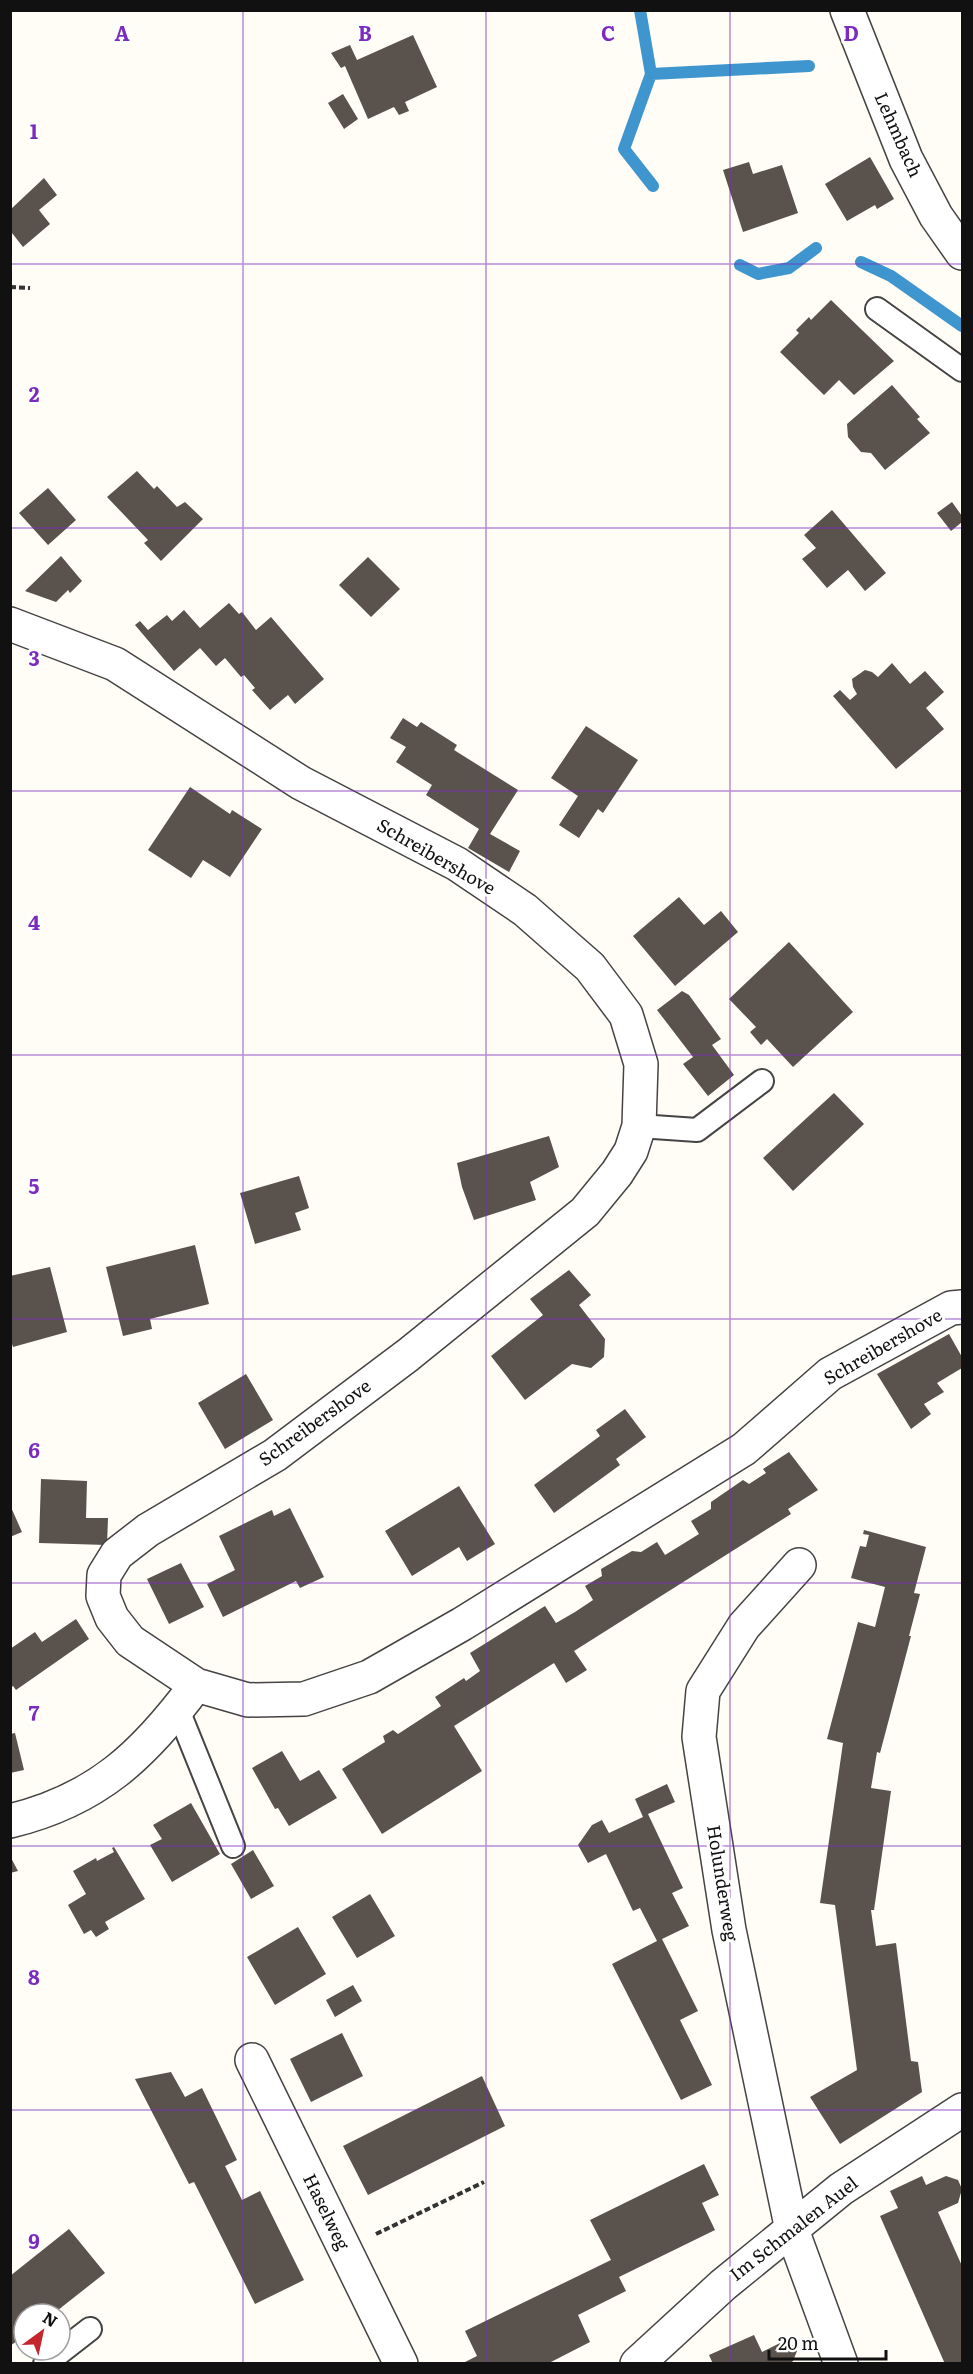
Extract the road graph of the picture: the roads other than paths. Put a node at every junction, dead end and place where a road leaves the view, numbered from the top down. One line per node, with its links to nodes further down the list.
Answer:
1 (847, 10): 2 (street, Lehmbach)
2 (963, 253)
3 (877, 309): 4 (lane)
4 (963, 370)
5 (10, 624): 7 (street, Schreibershove)
6 (762, 1081): 7 (lane)
7 (639, 1126): 10 (street, Schreibershove)
8 (963, 1307): 10 (street, Schreibershove)
9 (799, 1564): 15 (street, Holunderweg)
10 (187, 1697): 11 (street); 12 (lane)
11 (10, 1821)
12 (233, 1846)
13 (252, 2060): 18 (street, Haselweg)
14 (963, 2110): 15 (street, Im Schmalen Auel)
15 (792, 2230): 19 (street, Im Schmalen Auel); 20 (street, Holunderweg)
16 (90, 2329): 17 (lane)
17 (45, 2364)
18 (401, 2364)
19 (637, 2364)
20 (841, 2364)

